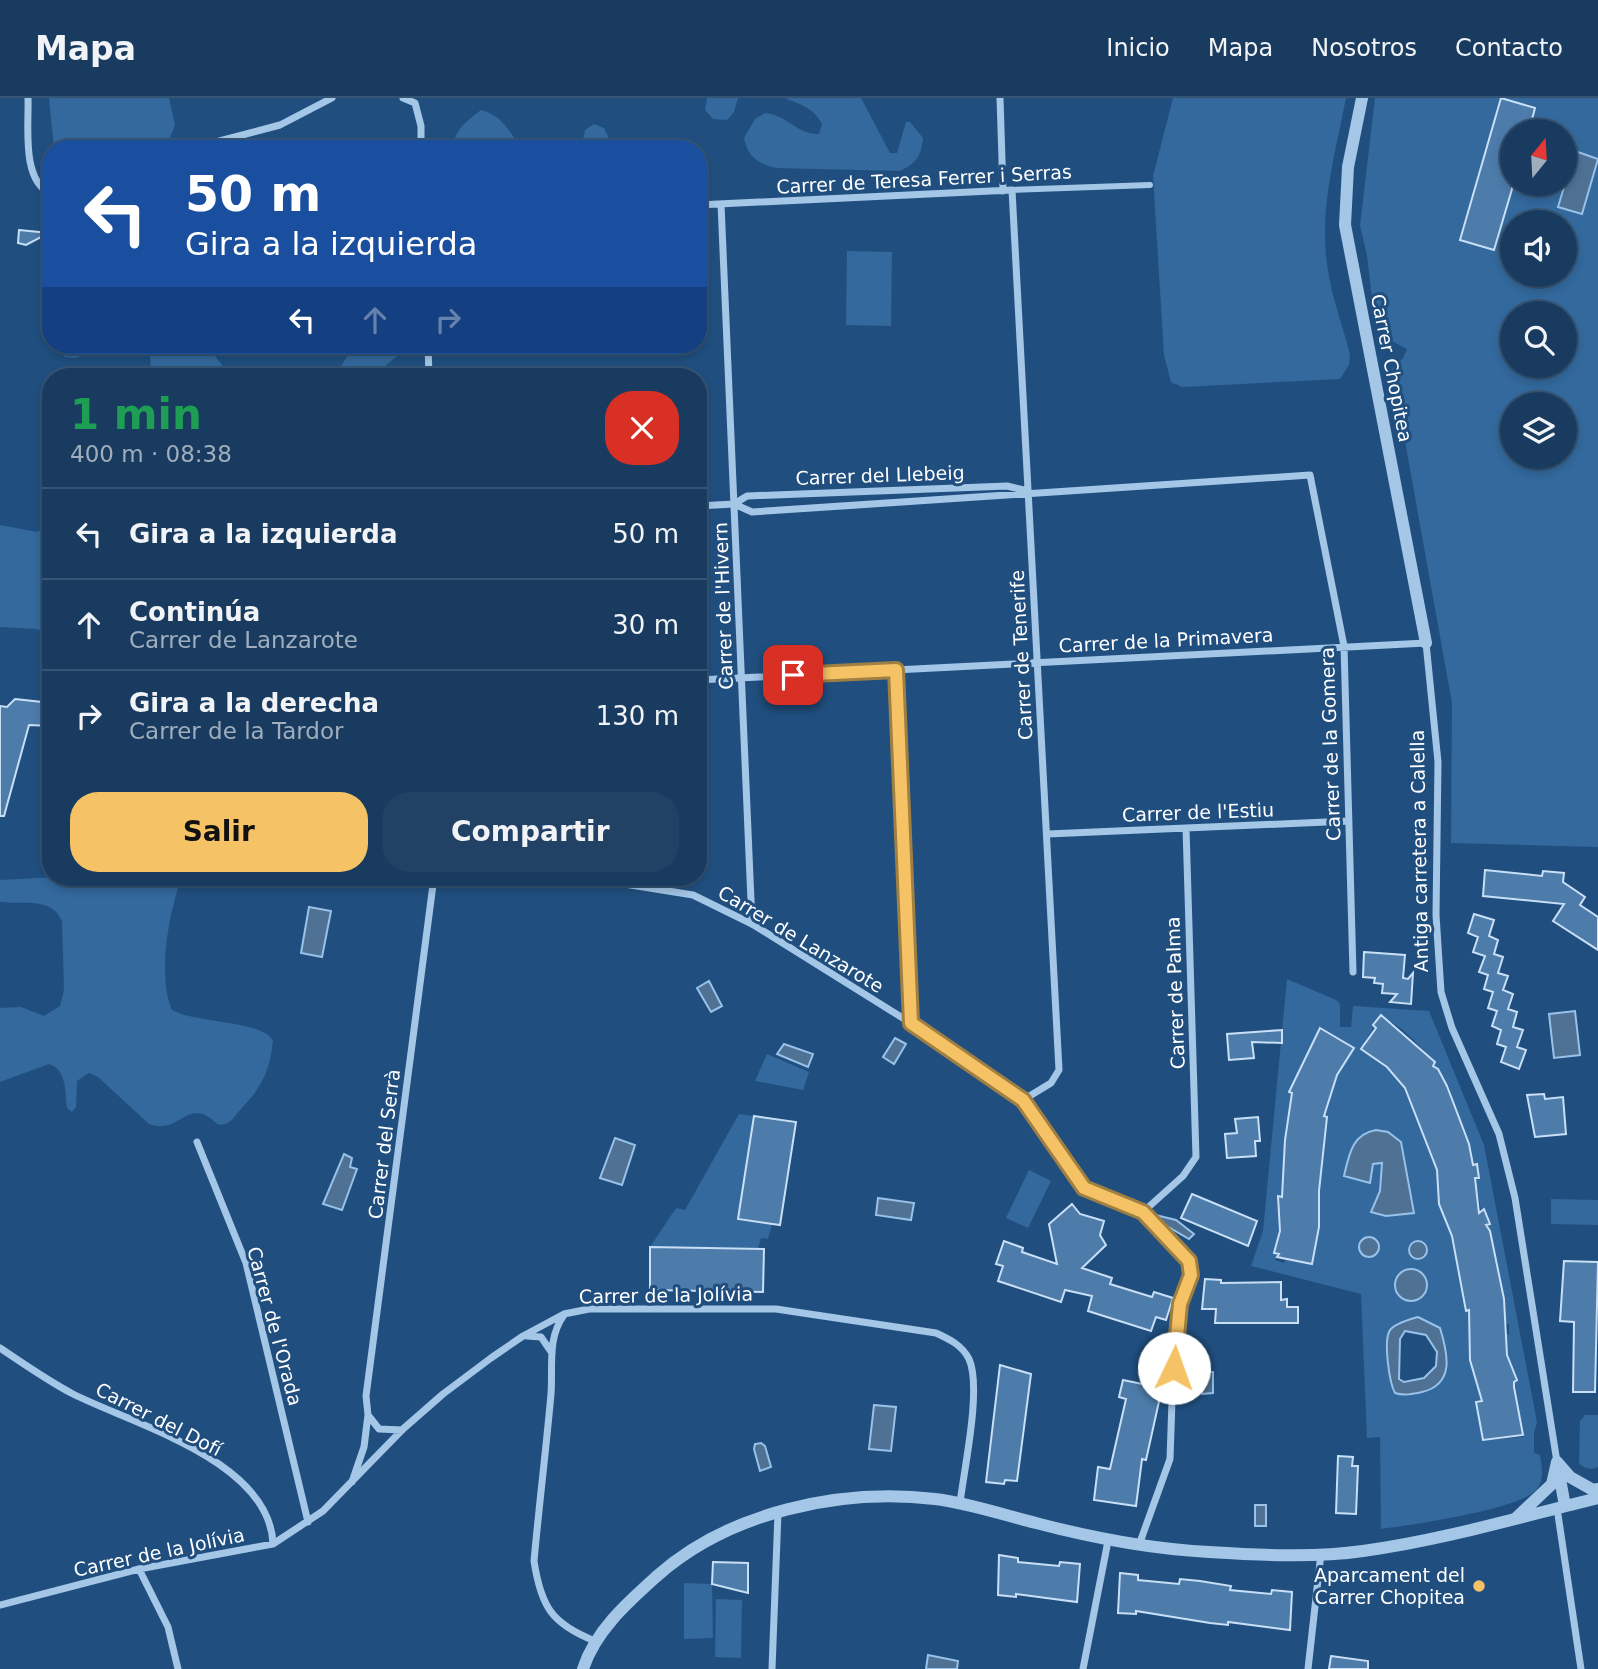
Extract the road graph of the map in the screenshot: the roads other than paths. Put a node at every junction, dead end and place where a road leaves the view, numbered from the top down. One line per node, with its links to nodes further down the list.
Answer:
1 (28, 98): 9 (street)
2 (332, 98): 6 (street)
3 (403, 98): 7 (street)
4 (1000, 98): 11 (street)
5 (1362, 99): 18 (street, Carrer Chopitea)
6 (223, 140)
7 (421, 140)
8 (1150, 185): 10 (street, Carrer de Teresa Ferrer i Serras)
9 (42, 190)
10 (1012, 190): 11 (street, Carrer de Teresa Ferrer i Serras); 15 (street, Carrer de Tenerife)
11 (1003, 191): 12 (street, Carrer de Teresa Ferrer i Serras)
12 (721, 204): 13 (street, Carrer de Teresa Ferrer i Serras); 16 (street, Carrer de l'Hivern)
13 (707, 205)
14 (1310, 475): 15 (street, Carrer del Llebeig); 19 (street, Carrer de la Gomera)
15 (1029, 491): 16 (street, Carrer del Llebeig); 16 (street, Carrer del Llebeig); 20 (street, Carrer de Tenerife)
16 (734, 504): 17 (street, Carrer del Llebeig); 22 (street, Carrer de l'Hivern)
17 (707, 506)
18 (1426, 643): 19 (street, Carrer de la Primavera); 41 (street, Antiga carretera a Calella)
19 (1344, 646): 20 (street, Carrer de la Primavera); 24 (street, Carrer de la Gomera)
20 (1036, 663): 21 (street, Carrer de la Primavera); 26 (street, Carrer de Tenerife)
21 (896, 670): 22 (street, Carrer de la Primavera); 31 (street)
22 (741, 678): 23 (street, Carrer de la Primavera); 29 (street, Carrer de l'Hivern)
23 (707, 680)
24 (1349, 821): 25 (street, Carrer de l'Estiu); 30 (street, Carrer de la Gomera)
25 (1186, 828): 26 (street, Carrer de l'Estiu); 34 (street, Carrer de Palma)
26 (1048, 834): 32 (street, Carrer de Tenerife)
27 (433, 886): 39 (street, Carrer del Serrà)
28 (636, 886): 29 (street, Carrer de Lanzarote)
29 (752, 924): 31 (street, Carrer de Lanzarote)
30 (1353, 972)
31 (911, 1023): 32 (street, Carrer de Lanzarote)
32 (1023, 1100): 34 (street, Carrer de Lanzarote)
33 (197, 1142): 49 (street, Carrer de l'Orada)
34 (1143, 1212): 52 (street)
35 (564, 1314): 36 (street, Carrer de la Jolívia); 38 (street); 45 (street, Carrer de la Jolívia)
36 (523, 1336): 38 (street); 40 (street, Carrer de la Jolívia)
37 (0, 1348): 51 (street, Carrer del Dofí)
38 (552, 1353): 56 (street)
39 (368, 1415): 40 (street); 42 (street, Carrer del Serrà)
40 (403, 1429): 42 (street, Carrer de la Jolívia)
41 (1557, 1462): 43 (street); 46 (street); 48 (street)
42 (351, 1484): 49 (street, Carrer de la Jolívia)
43 (1598, 1489)
44 (1598, 1498): 46 (street)
45 (960, 1503): 47 (street); 50 (street)
46 (1561, 1507): 48 (street); 62 (street)
47 (778, 1513): 56 (street); 59 (street)
48 (1516, 1518): 53 (street)
49 (308, 1522): 51 (street, Carrer de la Jolívia)
50 (1108, 1541): 52 (street); 60 (street)
51 (273, 1544): 54 (street, Carrer de la Jolívia)
52 (1139, 1545): 53 (street)
53 (1321, 1553): 61 (street)
54 (139, 1569): 55 (street, Carrer de la Jolívia); 57 (street)
55 (0, 1605)
56 (595, 1642): 58 (street)
57 (178, 1669)
58 (583, 1669)
59 (772, 1669)
60 (1083, 1669)
61 (1308, 1669)
62 (1581, 1669)

